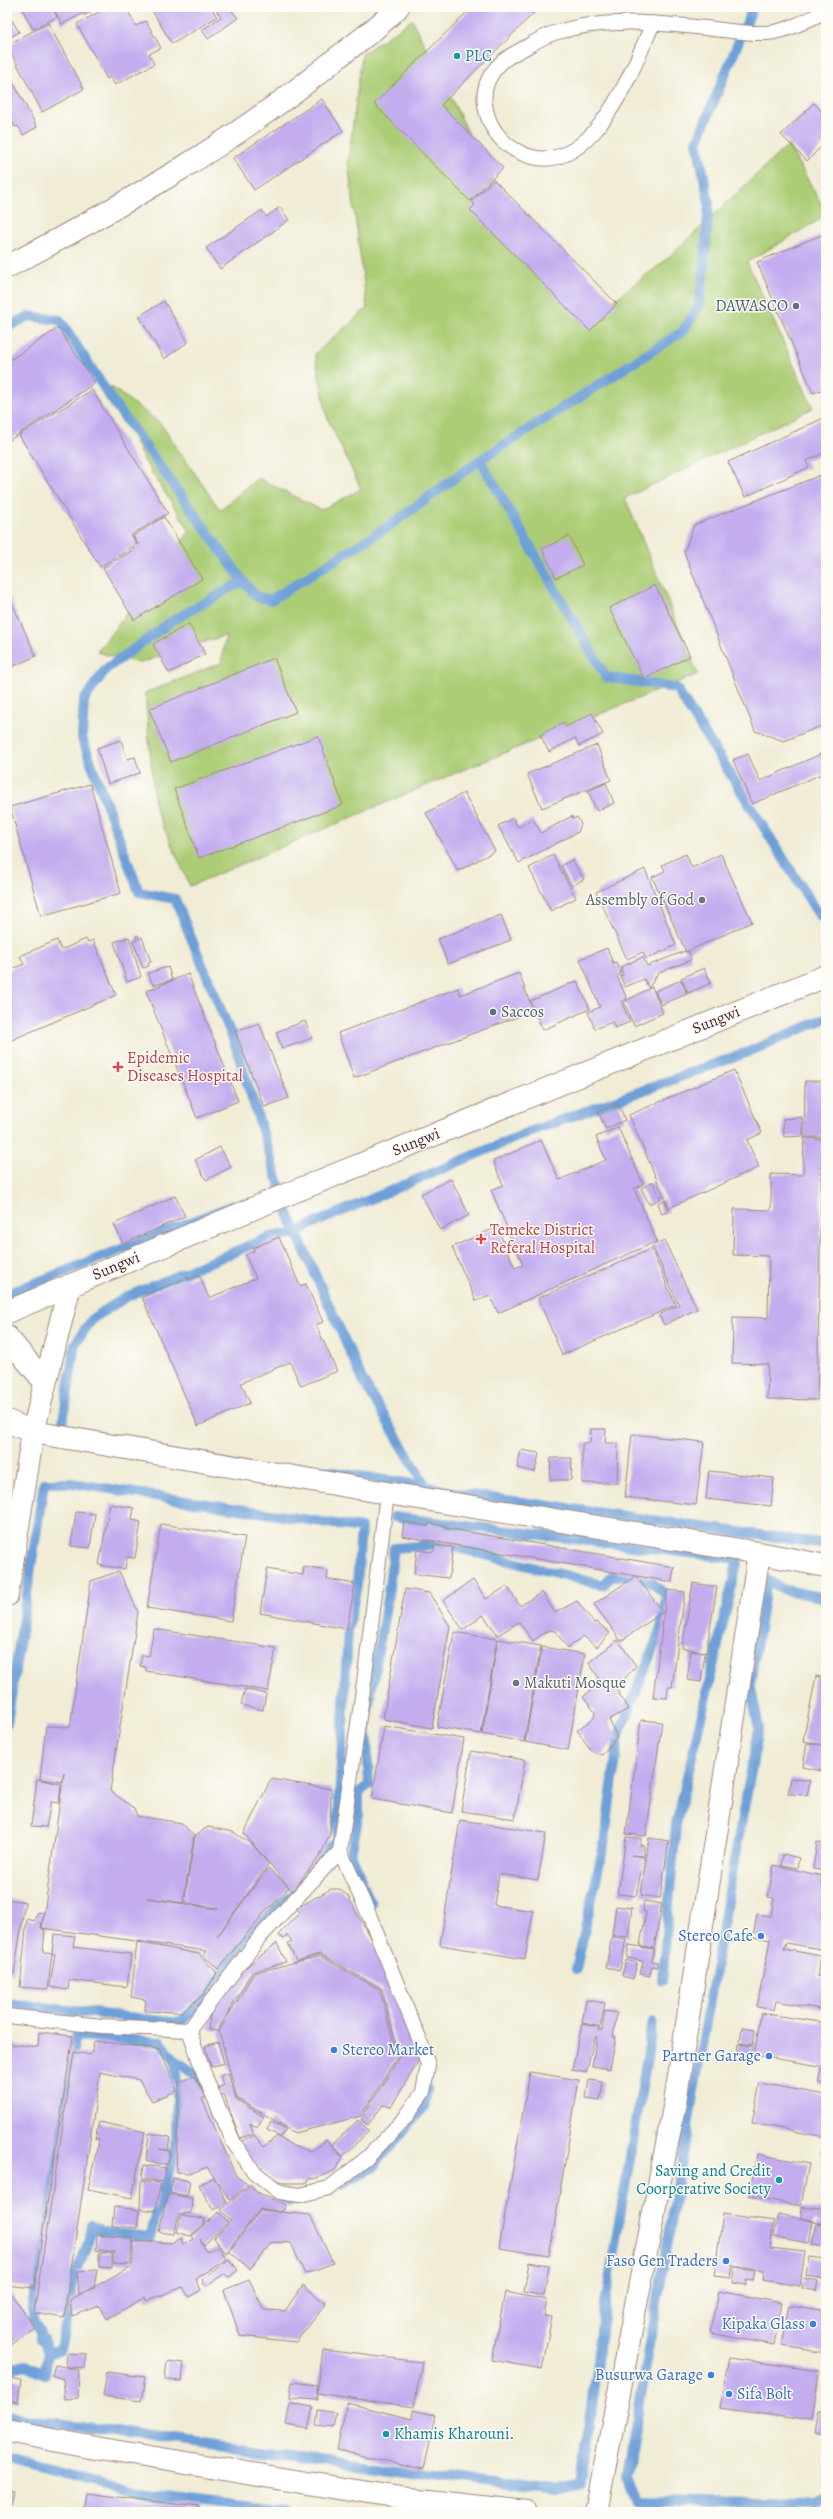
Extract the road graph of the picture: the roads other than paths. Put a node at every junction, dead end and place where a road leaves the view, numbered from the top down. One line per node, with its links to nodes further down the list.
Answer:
1 (398, 7): 4 (street)
2 (826, 11): 3 (lane)
3 (653, 23): 3 (lane)
4 (7, 267)
5 (826, 976): 6 (street, Sungwi)
6 (70, 1285): 7 (street, Sungwi); 9 (street)
7 (7, 1312)
8 (7, 1337): 9 (street)
9 (44, 1381): 11 (street)
10 (7, 1421): 11 (street)
11 (33, 1432): 12 (street); 15 (street)
12 (387, 1493): 13 (street); 16 (lane)
13 (759, 1553): 14 (street); 21 (street)
14 (826, 1566)
15 (7, 1595)
16 (340, 1850): 18 (lane); 18 (lane)
17 (7, 2016): 18 (lane)
18 (189, 2030)
19 (7, 2431): 20 (street)
20 (527, 2512)
21 (596, 2512)

